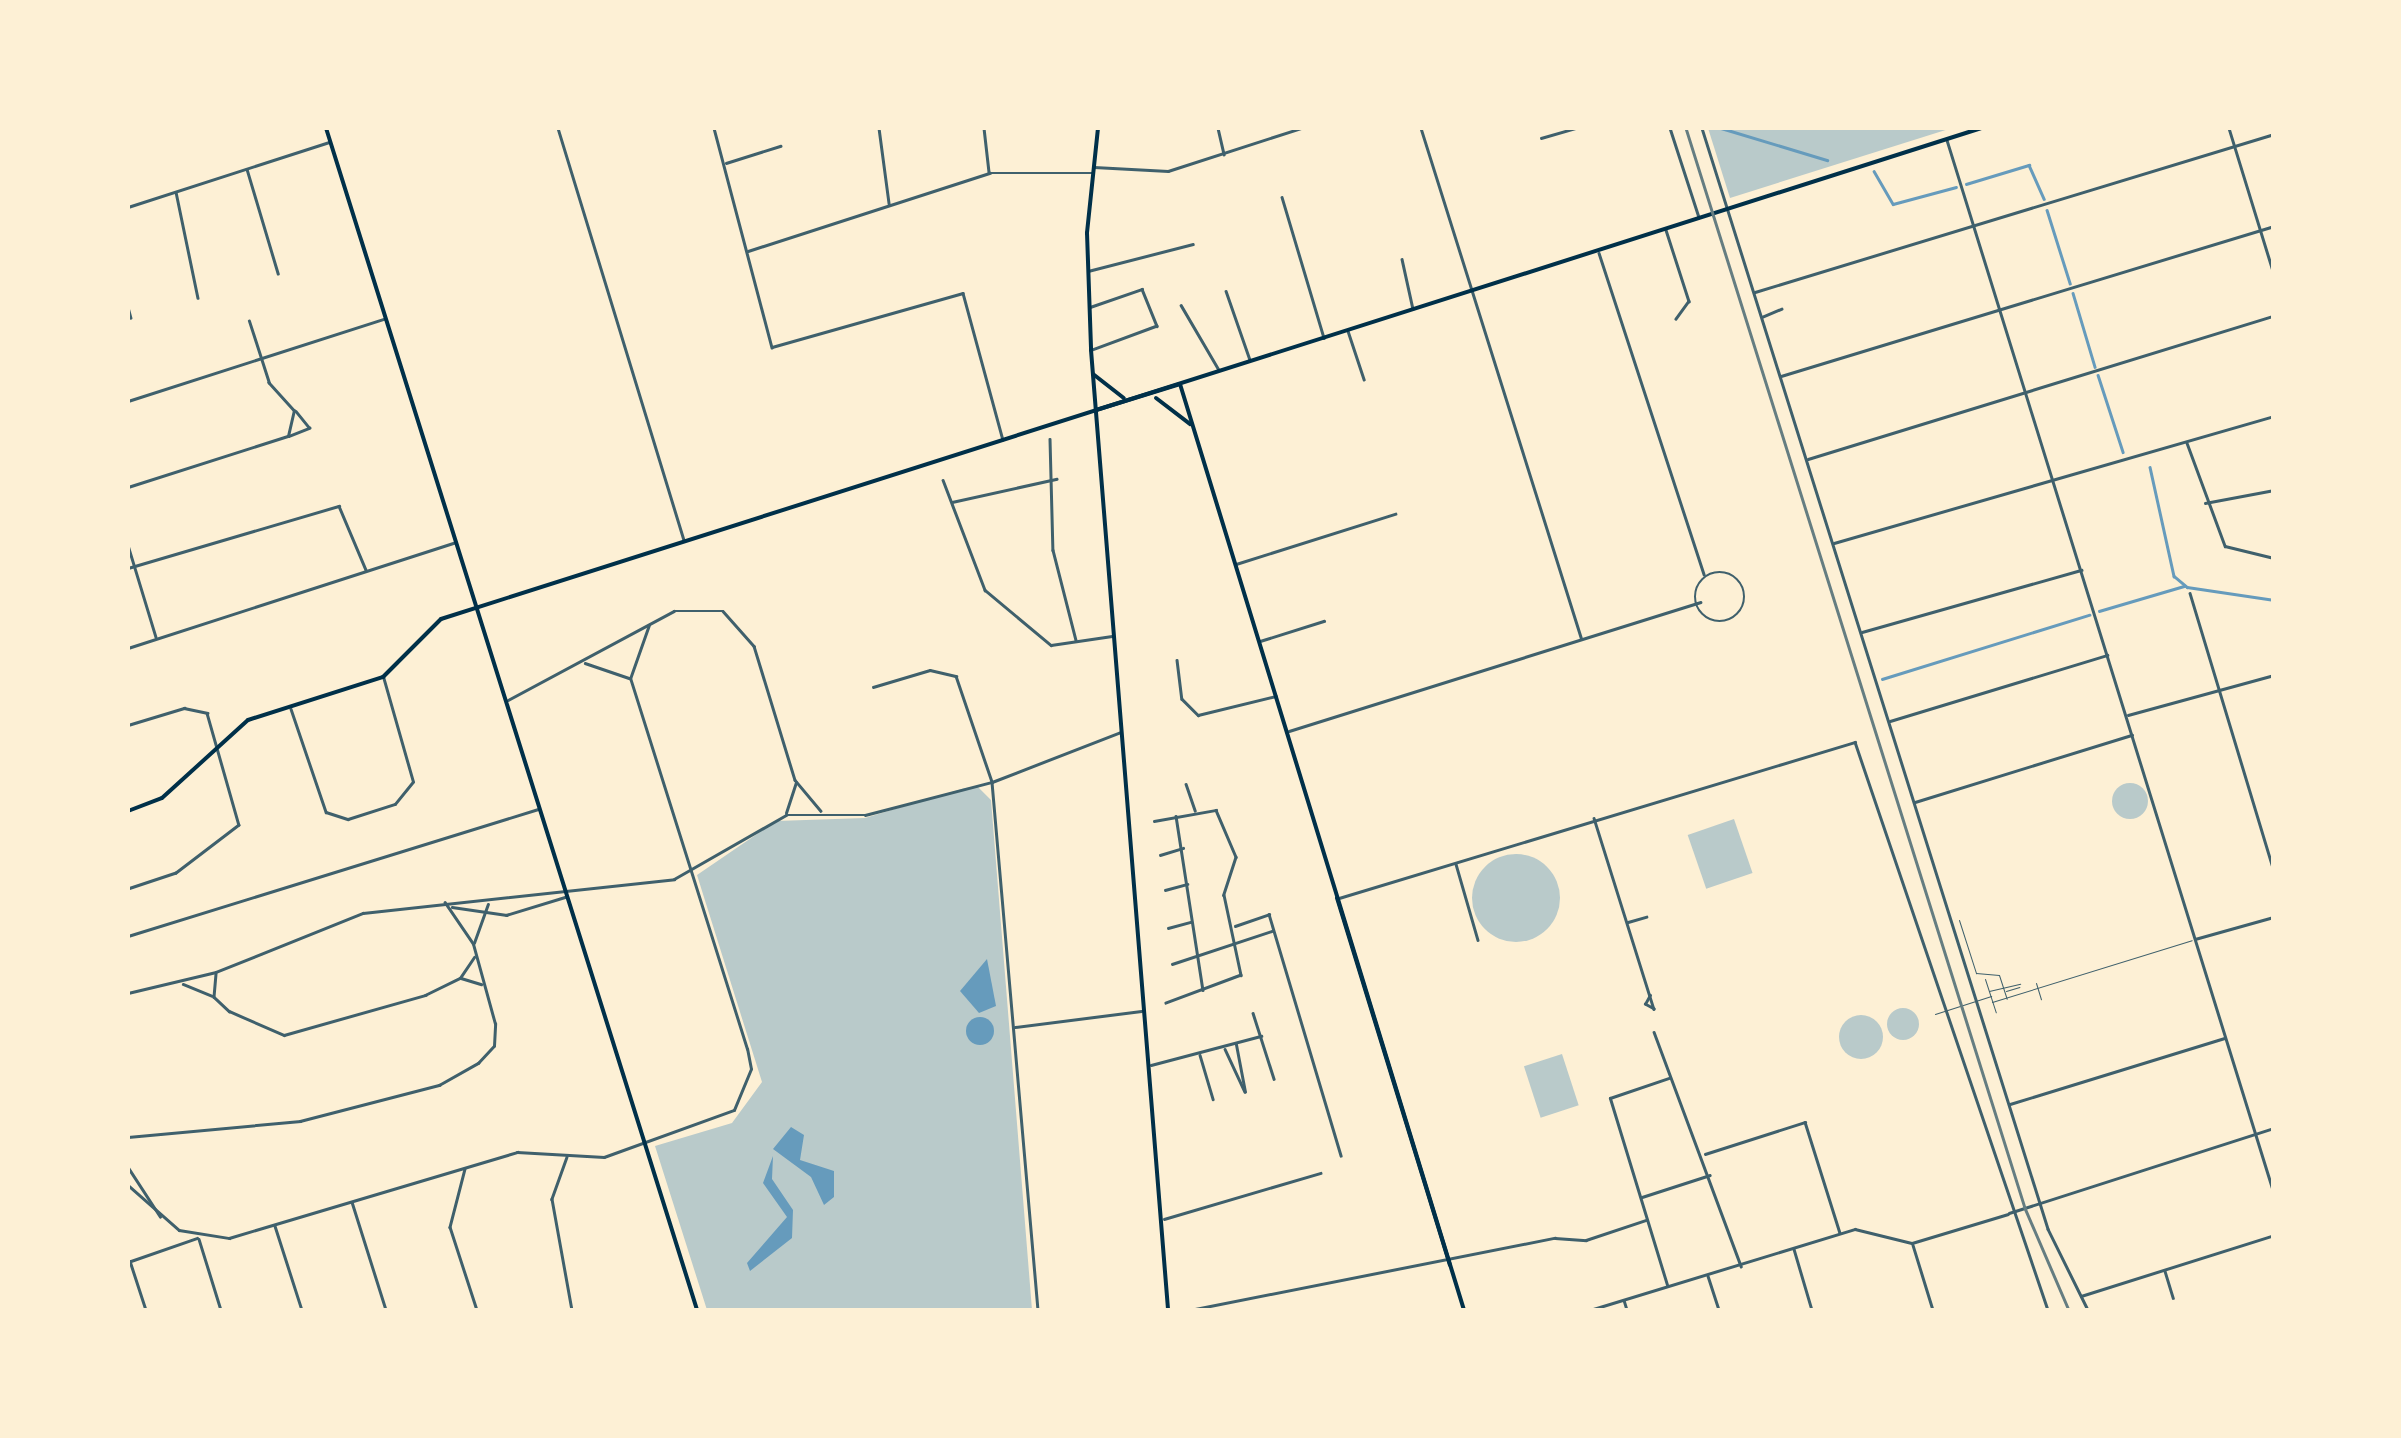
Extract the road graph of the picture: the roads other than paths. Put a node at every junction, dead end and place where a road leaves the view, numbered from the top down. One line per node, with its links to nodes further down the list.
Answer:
1 (326, 128): 18 (main road)
2 (558, 128): 90 (street)
3 (714, 128): 22 (street)
4 (879, 128): 28 (street)
5 (984, 128): 25 (street)
6 (1098, 128): 24 (main road)
7 (1218, 128): 21 (street)
8 (1301, 128): 21 (street)
9 (1420, 128): 44 (street)
10 (1577, 128): 16 (street)
11 (1670, 128): 31 (street)
12 (1702, 128): 30 (street)
13 (1981, 128): 17 (main road)
14 (2229, 128): 20 (street)
15 (2274, 134): 20 (street)
16 (1541, 138)
17 (1947, 138): 30 (main road); 32 (street)
18 (330, 142): 23 (street); 56 (main road)
19 (780, 146): 22 (street)
20 (2235, 146): 32 (street); 35 (street)
21 (1225, 156): 24 (street)
22 (725, 164): 37 (street)
23 (247, 169): 26 (street); 41 (street)
24 (1092, 170): 25 (street); 40 (main road)
25 (990, 174): 28 (street)
26 (176, 192): 29 (street); 46 (street)
27 (1282, 197): 60 (street)
28 (889, 204): 37 (street)
29 (128, 207)
30 (1728, 210): 31 (main road); 45 (street)
31 (1700, 219): 34 (main road)
32 (1974, 225): 45 (street); 51 (street)
33 (2274, 226): 35 (street)
34 (1666, 230): 38 (main road); 57 (street)
35 (2260, 230): 42 (street); 51 (street)
36 (1193, 244): 40 (street)
37 (746, 251): 78 (street)
38 (1599, 251): 44 (main road); 100 (street)
39 (1402, 258): 52 (street)
40 (1087, 271): 49 (main road)
41 (278, 273)
42 (2274, 274)
43 (1226, 291): 63 (street)
44 (1472, 292): 52 (main road); 108 (street)
45 (1754, 292): 54 (street)
46 (198, 298)
47 (1181, 305): 64 (street)
48 (128, 307): 55 (street)
49 (1089, 307): 61 (main road); 61 (street)
50 (1781, 309): 54 (street)
51 (2000, 309): 66 (street); 69 (street)
52 (1413, 310): 59 (main road)
53 (2274, 316): 69 (street)
54 (1761, 317): 66 (street)
55 (131, 318)
56 (385, 318): 62 (street); 91 (main road)
57 (1676, 319)
58 (249, 321): 62 (street)
59 (1348, 331): 60 (main road); 67 (street)
60 (1324, 339): 63 (main road)
61 (1091, 350): 65 (main road)
62 (261, 360): 72 (street); 74 (street)
63 (1250, 362): 64 (main road)
64 (1220, 371): 68 (main road)
65 (1093, 373): 70 (main road); 73 (main road)
66 (1781, 376): 81 (street)
67 (1364, 379)
68 (1180, 384): 70 (main road); 71 (main road); 76 (main road)
69 (2026, 392): 81 (street); 84 (street)
70 (1124, 398): 73 (main road)
71 (1154, 398): 73 (main road); 76 (main road)
72 (128, 401)
73 (1096, 410): 78 (main road); 107 (main road)
74 (294, 411): 77 (street); 77 (street)
75 (2274, 416): 80 (street)
76 (1195, 432): 95 (main road)
77 (288, 436): 85 (street)
78 (1003, 440): 90 (main road)
79 (1050, 440): 82 (street)
80 (2186, 442): 84 (street); 88 (street)
81 (1807, 460): 92 (street)
82 (1058, 479): 87 (street); 111 (street)
83 (943, 480): 87 (street)
84 (2052, 480): 92 (street); 98 (street)
85 (128, 488)
86 (2274, 490): 88 (street)
87 (950, 502): 111 (street)
88 (2204, 504): 94 (street)
89 (1395, 514): 95 (street)
90 (684, 539): 103 (main road)
91 (455, 542): 99 (street); 103 (main road)
92 (1833, 544): 106 (street)
93 (128, 545): 96 (street)
94 (2274, 558)
95 (1234, 565): 110 (main road)
96 (134, 566): 97 (street); 99 (street); 109 (street)
97 (128, 568)
98 (2081, 570): 106 (street); 113 (street)
99 (366, 572): 109 (street)
100 (1704, 574): 102 (street); 102 (street)
101 (2190, 594): 120 (street)
102 (1700, 602): 108 (street)
103 (476, 607): 117 (main road); 122 (main road)
104 (1324, 621): 110 (street)
105 (649, 625): 115 (street); 118 (street); 131 (street)
106 (1861, 633): 125 (street)
107 (1115, 636): 111 (street); 127 (main road)
108 (1581, 636): 128 (street)
109 (157, 638): 112 (street)
110 (1259, 641): 121 (main road)
111 (1076, 642)
112 (128, 648)
113 (2107, 655): 124 (street); 125 (street)
114 (1177, 660): 121 (street)
115 (585, 663): 118 (street); 122 (street)
116 (2274, 674): 120 (street)
117 (383, 678): 123 (main road); 123 (street)
118 (630, 679): 146 (street)
119 (872, 687): 132 (street)
120 (2218, 690): 124 (street); 147 (street)
121 (1276, 696): 128 (main road)
122 (507, 701): 135 (main road)
123 (291, 708): 130 (main road)
124 (2127, 715): 129 (street)
125 (1890, 721): 134 (street)
126 (128, 726): 130 (street)
127 (1122, 731): 132 (street); 191 (main road)
128 (1287, 732): 152 (main road)
129 (2132, 734): 134 (street); 166 (street)
130 (216, 743): 137 (main road); 149 (street)
131 (797, 782): 138 (street); 139 (street)
132 (992, 782): 138 (street); 195 (street)
133 (1186, 784): 136 (street)
134 (1916, 802): 206 (street)
135 (539, 809): 151 (main road); 164 (street)
136 (1195, 810): 140 (street); 161 (street)
137 (128, 811)
138 (821, 811): 139 (street)
139 (786, 815): 146 (street)
140 (1176, 815): 142 (street); 143 (street)
141 (1594, 818): 145 (street); 160 (street); 225 (street)
142 (1154, 821)
143 (1185, 848): 144 (street); 148 (street)
144 (1160, 855)
145 (1455, 862): 152 (street); 165 (street)
146 (690, 872): 151 (street); 212 (street)
147 (2274, 872)
148 (1187, 884): 150 (street); 159 (street)
149 (128, 889)
150 (1165, 890)
151 (566, 896): 153 (street); 155 (street); 212 (main road)
152 (1337, 898): 236 (main road)
153 (488, 901): 154 (street); 155 (street)
154 (443, 902): 155 (street); 168 (street); 172 (street)
155 (487, 912): 168 (street)
156 (1646, 917): 160 (street)
157 (2274, 917): 166 (street)
158 (1959, 920): 175 (street)
159 (1190, 922): 162 (street); 170 (street)
160 (1627, 922): 184 (street)
161 (1234, 926): 163 (street); 167 (street)
162 (1168, 928)
163 (1274, 930): 167 (street); 213 (street)
164 (128, 936)
165 (1478, 940)
166 (2194, 940): 176 (street); 198 (street)
167 (1235, 941): 170 (street); 180 (street)
168 (473, 944): 169 (street)
169 (474, 956): 173 (street); 178 (street)
170 (1193, 957): 171 (street); 180 (street)
171 (1172, 964)
172 (216, 972): 177 (street); 186 (street)
173 (460, 978): 178 (street); 186 (street)
174 (1985, 979): 181 (street)
175 (2002, 982): 179 (street); 181 (street); 182 (street)
176 (2036, 982): 179 (street); 187 (street)
177 (180, 983): 183 (street); 186 (street)
178 (483, 984): 210 (street)
179 (2022, 986): 182 (street); 189 (street)
180 (1203, 991): 190 (street)
181 (1989, 991): 185 (street)
182 (2005, 992): 189 (street)
183 (128, 994)
184 (1650, 995)
185 (1990, 996): 188 (street); 194 (street)
186 (214, 997)
187 (2041, 999)
188 (1992, 1002): 189 (street); 192 (street)
189 (2008, 1002)
190 (1166, 1003)
191 (1144, 1010): 195 (street); 202 (main road)
192 (1996, 1012)
193 (1253, 1014): 197 (street)
194 (1935, 1014)
195 (1014, 1027): 251 (street)
196 (1654, 1032): 203 (street)
197 (1260, 1036): 199 (street); 204 (street)
198 (2225, 1038): 206 (street); 208 (street)
199 (1236, 1043): 200 (street); 200 (street)
200 (1224, 1046): 201 (street)
201 (1200, 1054): 202 (street); 205 (street)
202 (1150, 1065): 227 (main road)
203 (1669, 1078): 214 (street); 222 (street)
204 (1274, 1079)
205 (1213, 1099)
206 (2010, 1104): 224 (street)
207 (2274, 1128): 208 (street)
208 (2255, 1134): 221 (street); 224 (street)
209 (128, 1137): 210 (street)
210 (136, 1140): 211 (street)
211 (128, 1146)
212 (644, 1146): 215 (street); 250 (main road)
213 (1341, 1155)
214 (1704, 1155): 219 (street); 230 (street)
215 (567, 1158): 217 (street); 249 (street)
216 (128, 1167): 226 (street)
217 (465, 1167): 223 (street); 248 (street)
218 (1320, 1173): 227 (street)
219 (1712, 1174): 222 (street); 237 (street)
220 (128, 1185): 226 (street)
221 (2274, 1193)
222 (1640, 1198): 228 (street)
223 (352, 1201): 229 (street); 247 (street)
224 (2040, 1204): 225 (street); 241 (street)
225 (2008, 1214): 233 (street); 260 (street)
226 (161, 1217): 232 (street)
227 (1162, 1219): 252 (main road)
228 (1646, 1220): 236 (street); 240 (street)
229 (274, 1224): 232 (street); 246 (street)
230 (1840, 1234): 233 (street); 234 (street)
231 (2274, 1236): 238 (street)
232 (199, 1237): 235 (street); 245 (street)
233 (1912, 1243): 259 (street)
234 (1794, 1249): 237 (street); 258 (street)
235 (129, 1261): 244 (street)
236 (1450, 1265): 253 (street); 254 (main road)
237 (1741, 1266): 239 (street)
238 (2164, 1270): 241 (street); 242 (street)
239 (1708, 1276): 240 (street); 257 (street)
240 (1667, 1288): 243 (street)
241 (2080, 1296): 261 (street)
242 (2173, 1298)
243 (1624, 1300): 255 (street); 256 (street)
244 (146, 1310)
245 (221, 1310)
246 (302, 1310)
247 (386, 1310)
248 (476, 1310)
249 (572, 1310)
250 (697, 1310)
251 (1038, 1310)
252 (1168, 1310)
253 (1190, 1310)
254 (1464, 1310)
255 (1590, 1310)
256 (1627, 1310)
257 (1719, 1310)
258 (1812, 1310)
259 (1933, 1310)
260 (2048, 1310)
261 (2088, 1310)

